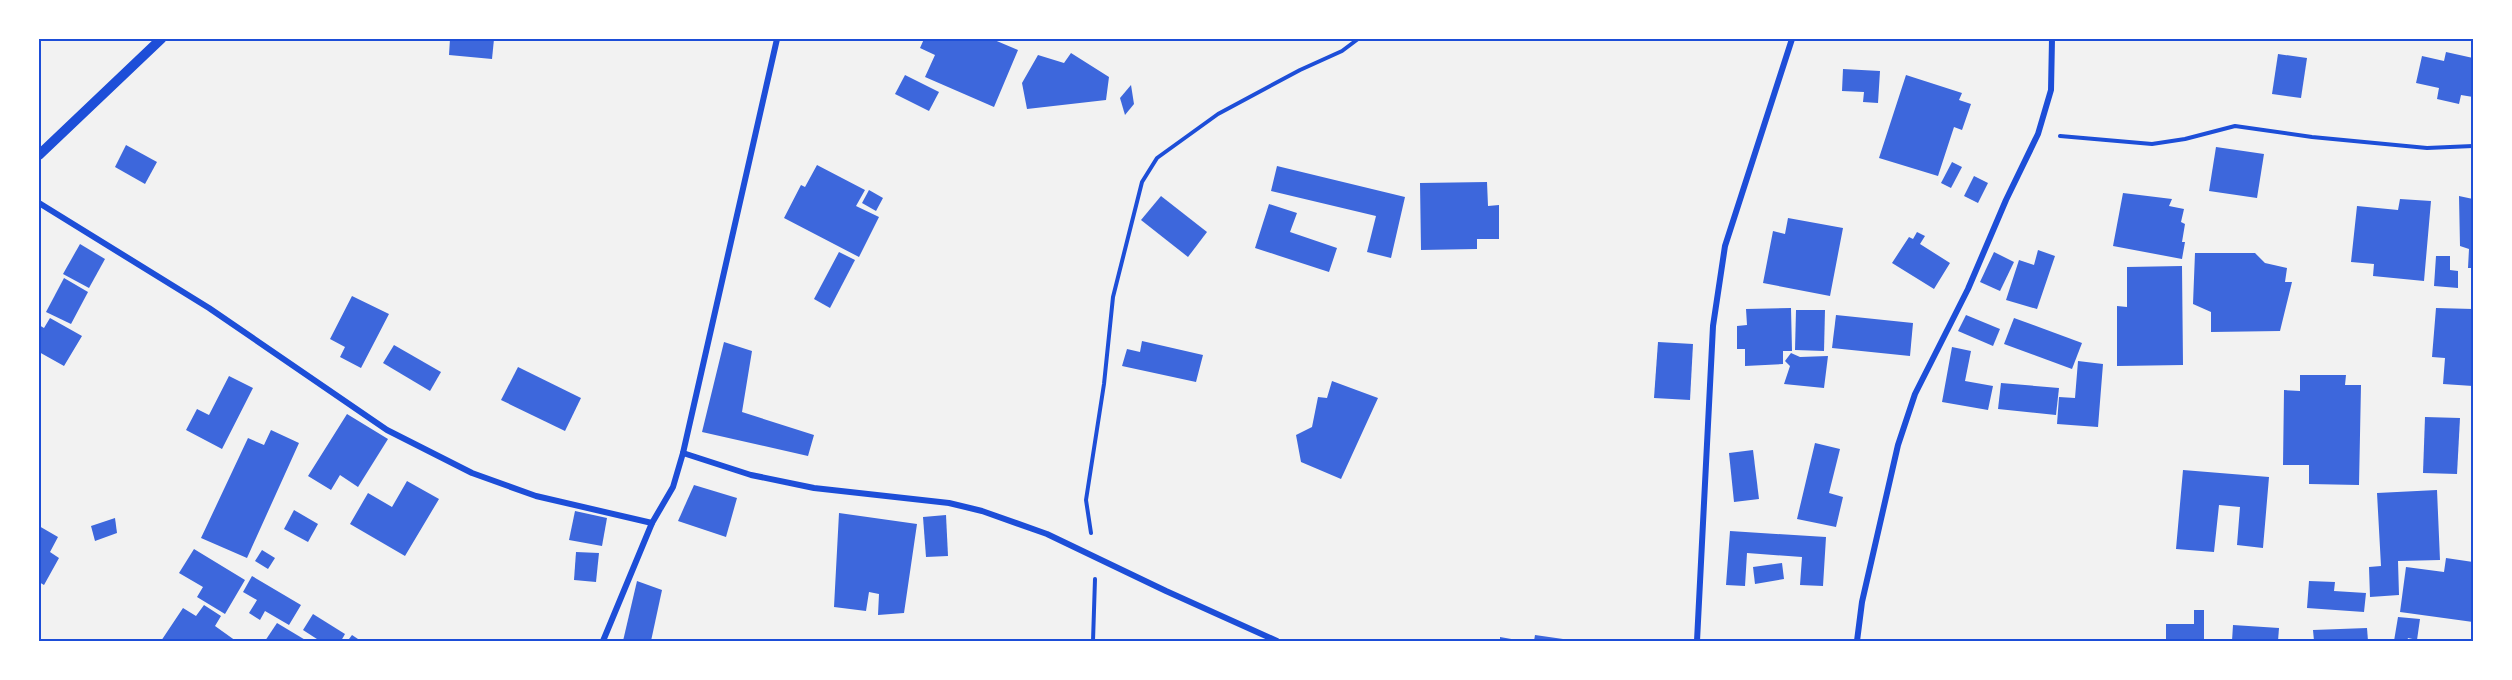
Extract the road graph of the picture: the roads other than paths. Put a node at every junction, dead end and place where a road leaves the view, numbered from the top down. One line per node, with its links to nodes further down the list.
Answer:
1 (161, 39): 5 (street)
2 (777, 39): 7 (street)
3 (1792, 39): 11 (street)
4 (2052, 39): 12 (street)
5 (39, 155)
6 (39, 203): 8 (street)
7 (683, 453): 8 (street); 10 (street)
8 (652, 523): 9 (street)
9 (603, 641)
10 (1277, 641)
11 (1697, 641)
12 (1857, 641)

